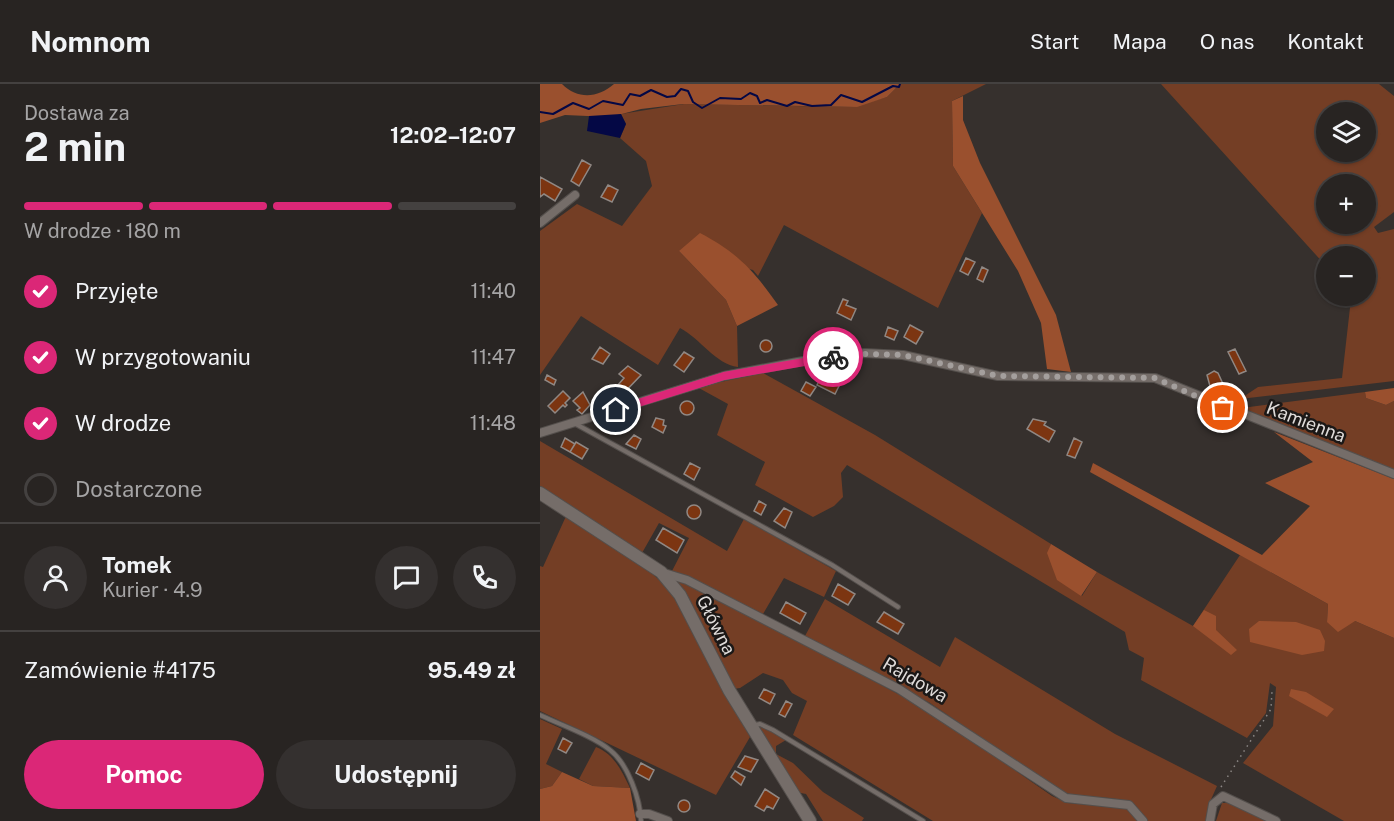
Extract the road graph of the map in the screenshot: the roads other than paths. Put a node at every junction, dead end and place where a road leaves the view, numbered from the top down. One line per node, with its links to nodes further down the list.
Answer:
1 (574, 195): 2 (street)
2 (540, 223)
3 (573, 423): 4 (street, Kamienna); 5 (street, Kamienna); 8 (lane)
4 (540, 433)
5 (1394, 474)
6 (540, 493): 7 (street, Główna)
7 (661, 572): 10 (street, Główna); 15 (street, Rajdowa)
8 (898, 607)
9 (540, 715): 11 (lane)
10 (751, 726): 13 (street, Główna); 14 (lane)
11 (640, 817): 12 (street)
12 (668, 821)
13 (810, 821)
14 (923, 821)
15 (1143, 821)
16 (1210, 821): 17 (street)
17 (1276, 821)

